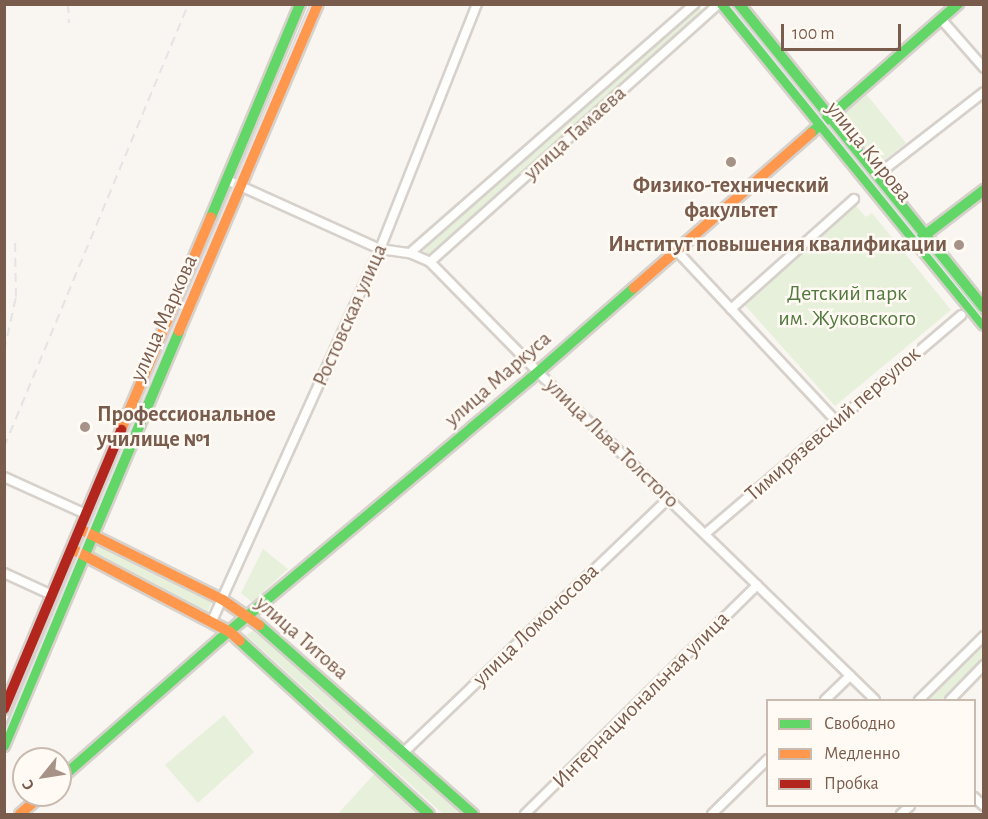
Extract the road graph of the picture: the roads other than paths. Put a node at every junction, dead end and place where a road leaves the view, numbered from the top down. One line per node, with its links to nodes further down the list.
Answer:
1 (300, 4): 14 (main road, улица Маркова)
2 (318, 4): 15 (main road, улица Маркова)
3 (477, 4): 19 (street, Ростовская улица)
4 (694, 4): 21 (street, улица Тамаева)
5 (721, 4): 12 (main road, улица Кирова); 22 (street, улица Тамаева)
6 (738, 4): 11 (main road, улица Кирова)
7 (958, 4): 8 (main road, улица Маркуса)
8 (941, 19): 9 (street); 11 (main road, улица Маркуса)
9 (984, 68)
10 (984, 92): 13 (street)
11 (830, 116): 12 (main road, улица Маркуса); 13 (main road, улица Кирова)
12 (821, 124): 18 (main road, улица Кирова); 20 (main road, улица Маркуса)
13 (878, 175): 18 (main road, улица Кирова)
14 (227, 180): 15 (street, улица Льва Толстого); 31 (main road, улица Маркова)
15 (243, 187): 19 (street, улица Льва Толстого); 34 (main road, улица Маркова)
16 (984, 190): 18 (main road)
17 (854, 199): 24 (street)
18 (921, 238): 23 (main road, улица Кирова); 26 (main road, улица Кирова)
19 (381, 249): 21 (street, улица Льва Толстого); 40 (street, Ростовская улица)
20 (676, 250): 24 (street); 27 (main road, улица Маркуса)
21 (410, 253): 22 (street, улица Льва Толстого)
22 (430, 262): 27 (street, улица Льва Толстого)
23 (984, 308)
24 (731, 309): 28 (street)
25 (961, 315): 28 (street, Тимирязевский переулок)
26 (984, 325)
27 (538, 372): 30 (street, улица Льва Толстого); 41 (main road, улица Маркуса)
28 (835, 420): 33 (street, Тимирязевский переулок)
29 (4, 477): 31 (street)
30 (669, 498): 33 (street, улица Льва Толстого); 53 (street, улица Ломоносова)
31 (87, 514): 32 (main road, улица Маркова)
32 (80, 529): 34 (main road, улица Титова); 35 (main road, улица Маркова)
33 (705, 534): 38 (street, улица Льва Толстого)
34 (93, 536): 36 (main road, улица Маркова); 40 (main road, улица Титова)
35 (72, 549): 36 (main road, улица Титова); 39 (main road, улица Маркова)
36 (84, 555): 42 (main road, улица Титова); 52 (main road, улица Маркова)
37 (4, 573): 39 (street)
38 (757, 585): 46 (street, улица Льва Толстого); 58 (street, Интернациональная улица)
39 (52, 595): 51 (main road, улица Маркова)
40 (223, 600): 41 (main road, улица Титова); 42 (street, Ростовская улица)
41 (249, 616): 43 (main road, улица Маркуса); 53 (main road, улица Титова)
42 (212, 621): 43 (main road, улица Титова)
43 (230, 632): 55 (main road, улица Маркуса); 56 (main road, улица Титова)
44 (984, 636): 49 (street)
45 (984, 665): 50 (street)
46 (850, 676): 47 (street); 48 (street, улица Льва Толстого)
47 (826, 699)
48 (874, 699)
49 (920, 699)
50 (951, 699)
51 (4, 709)
52 (4, 746)
53 (403, 753): 57 (main road, улица Титова)
54 (766, 761): 59 (street)
55 (72, 769)
56 (429, 814)
57 (473, 814)
58 (525, 814)
59 (712, 814)

